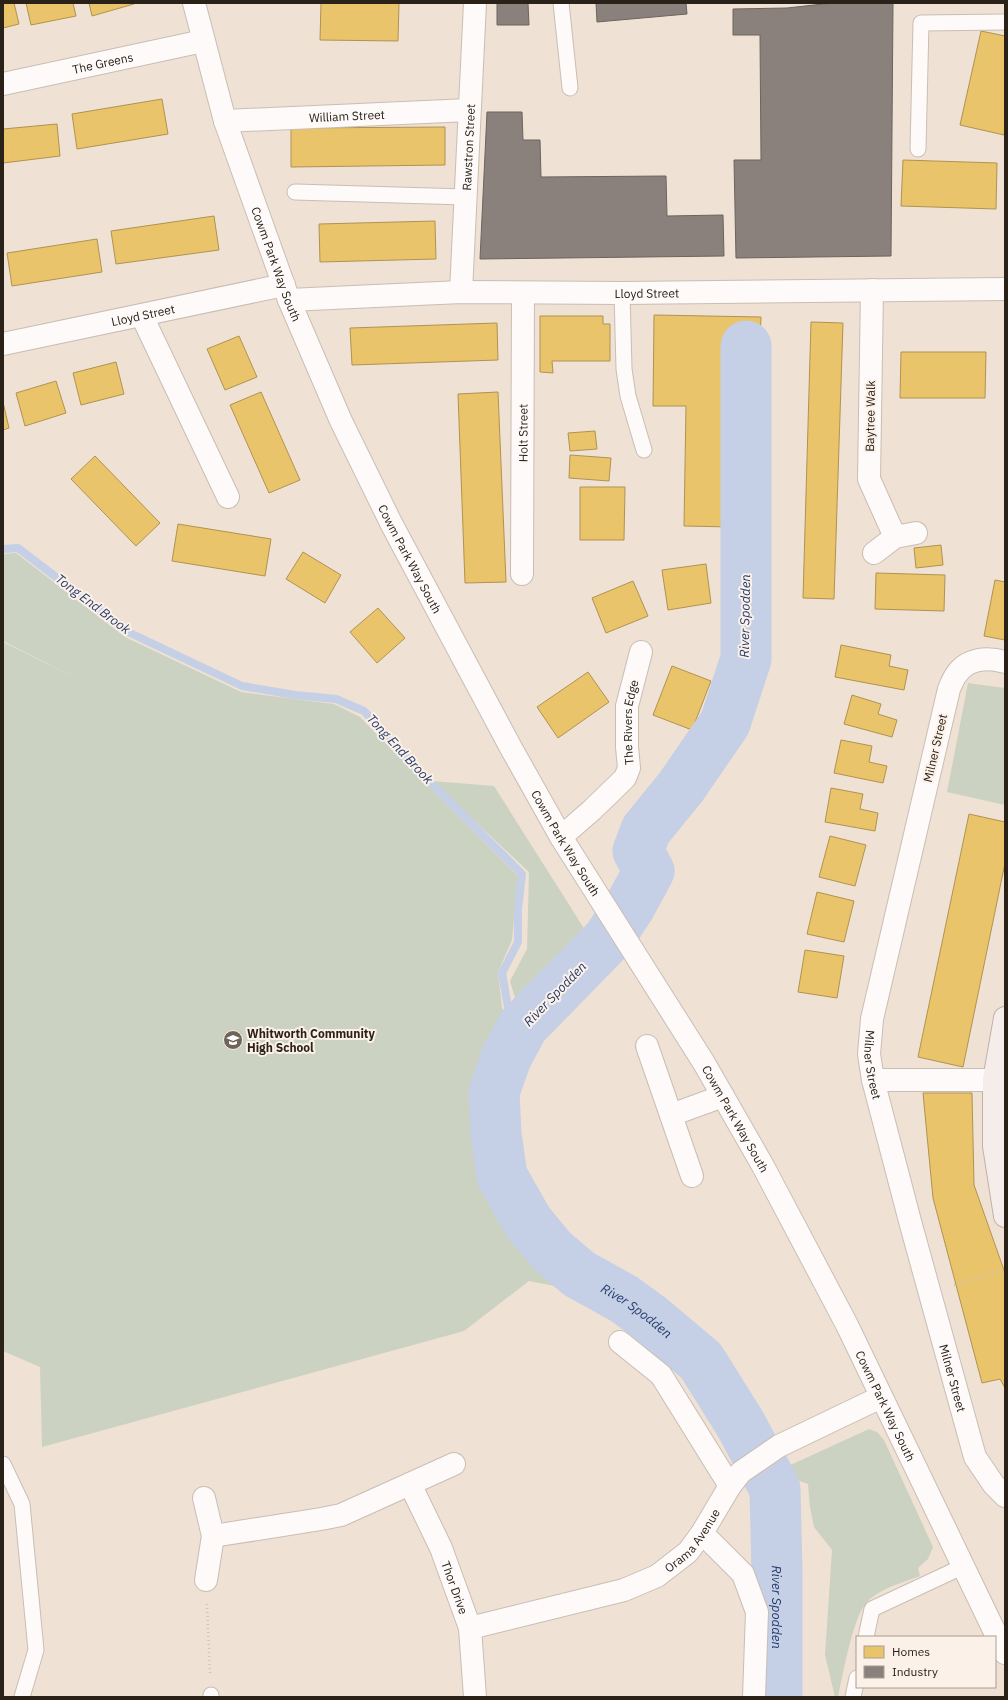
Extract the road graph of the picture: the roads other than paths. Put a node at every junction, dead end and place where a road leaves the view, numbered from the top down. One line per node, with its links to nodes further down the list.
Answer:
1 (194, 3): 5 (street, Cowm Park Way South)
2 (475, 3): 8 (street, Rawstron Street)
3 (561, 3): 7 (lane)
4 (1005, 22): 10 (lane)
5 (203, 41): 6 (street, The Greens); 9 (street, Cowm Park Way South)
6 (3, 84)
7 (570, 88)
8 (469, 110): 9 (street, William Street); 12 (street, Rawstron Street)
9 (225, 121): 16 (street, Cowm Park Way South)
10 (918, 149)
11 (296, 192): 12 (lane)
12 (465, 197): 15 (street, Rawstron Street)
13 (1005, 289): 14 (street, Lloyd Street)
14 (872, 290): 18 (street, Lloyd Street); 24 (street, Baytree Walk)
15 (461, 292): 16 (street, Lloyd Street); 17 (street, Lloyd Street)
16 (286, 293): 19 (street, Lloyd Street); 29 (street, Cowm Park Way South)
17 (523, 293): 18 (street, Lloyd Street); 26 (street, Holt Street)
18 (622, 293): 21 (lane)
19 (142, 316): 20 (street, Lloyd Street); 22 (street)
20 (3, 344)
21 (644, 450)
22 (228, 497)
23 (916, 533): 24 (street)
24 (895, 537): 25 (street)
25 (874, 553)
26 (522, 574)
27 (641, 652): 29 (street, The Rivers Edge)
28 (1005, 662): 33 (street, Milner Street)
29 (561, 837): 34 (street, Cowm Park Way South)
30 (1005, 1018): 32 (main road)
31 (647, 1046): 35 (street)
32 (998, 1073): 33 (street); 37 (main road)
33 (873, 1080): 44 (street, Milner Street)
34 (723, 1096): 35 (street); 39 (street, Cowm Park Way South)
35 (671, 1115): 36 (street)
36 (692, 1176)
37 (1005, 1216)
38 (620, 1342): 42 (street)
39 (881, 1397): 42 (street, Orama Avenue); 48 (street, Cowm Park Way South)
40 (3, 1464): 54 (lane)
41 (454, 1464): 43 (street)
42 (736, 1479): 46 (street, Orama Avenue)
43 (410, 1484): 47 (street); 50 (street, Thor Drive)
44 (1002, 1486)
45 (204, 1498): 47 (street)
46 (702, 1533): 50 (street, Orama Avenue); 56 (street)
47 (213, 1536): 49 (street)
48 (964, 1566): 51 (lane); 52 (street, Cowm Park Way South)
49 (206, 1580)
50 (470, 1628): 55 (street, Thor Drive)
51 (866, 1636)
52 (1005, 1653)
53 (856, 1683): 57 (lane)
54 (22, 1697)
55 (475, 1697)
56 (754, 1697)
57 (853, 1697)

